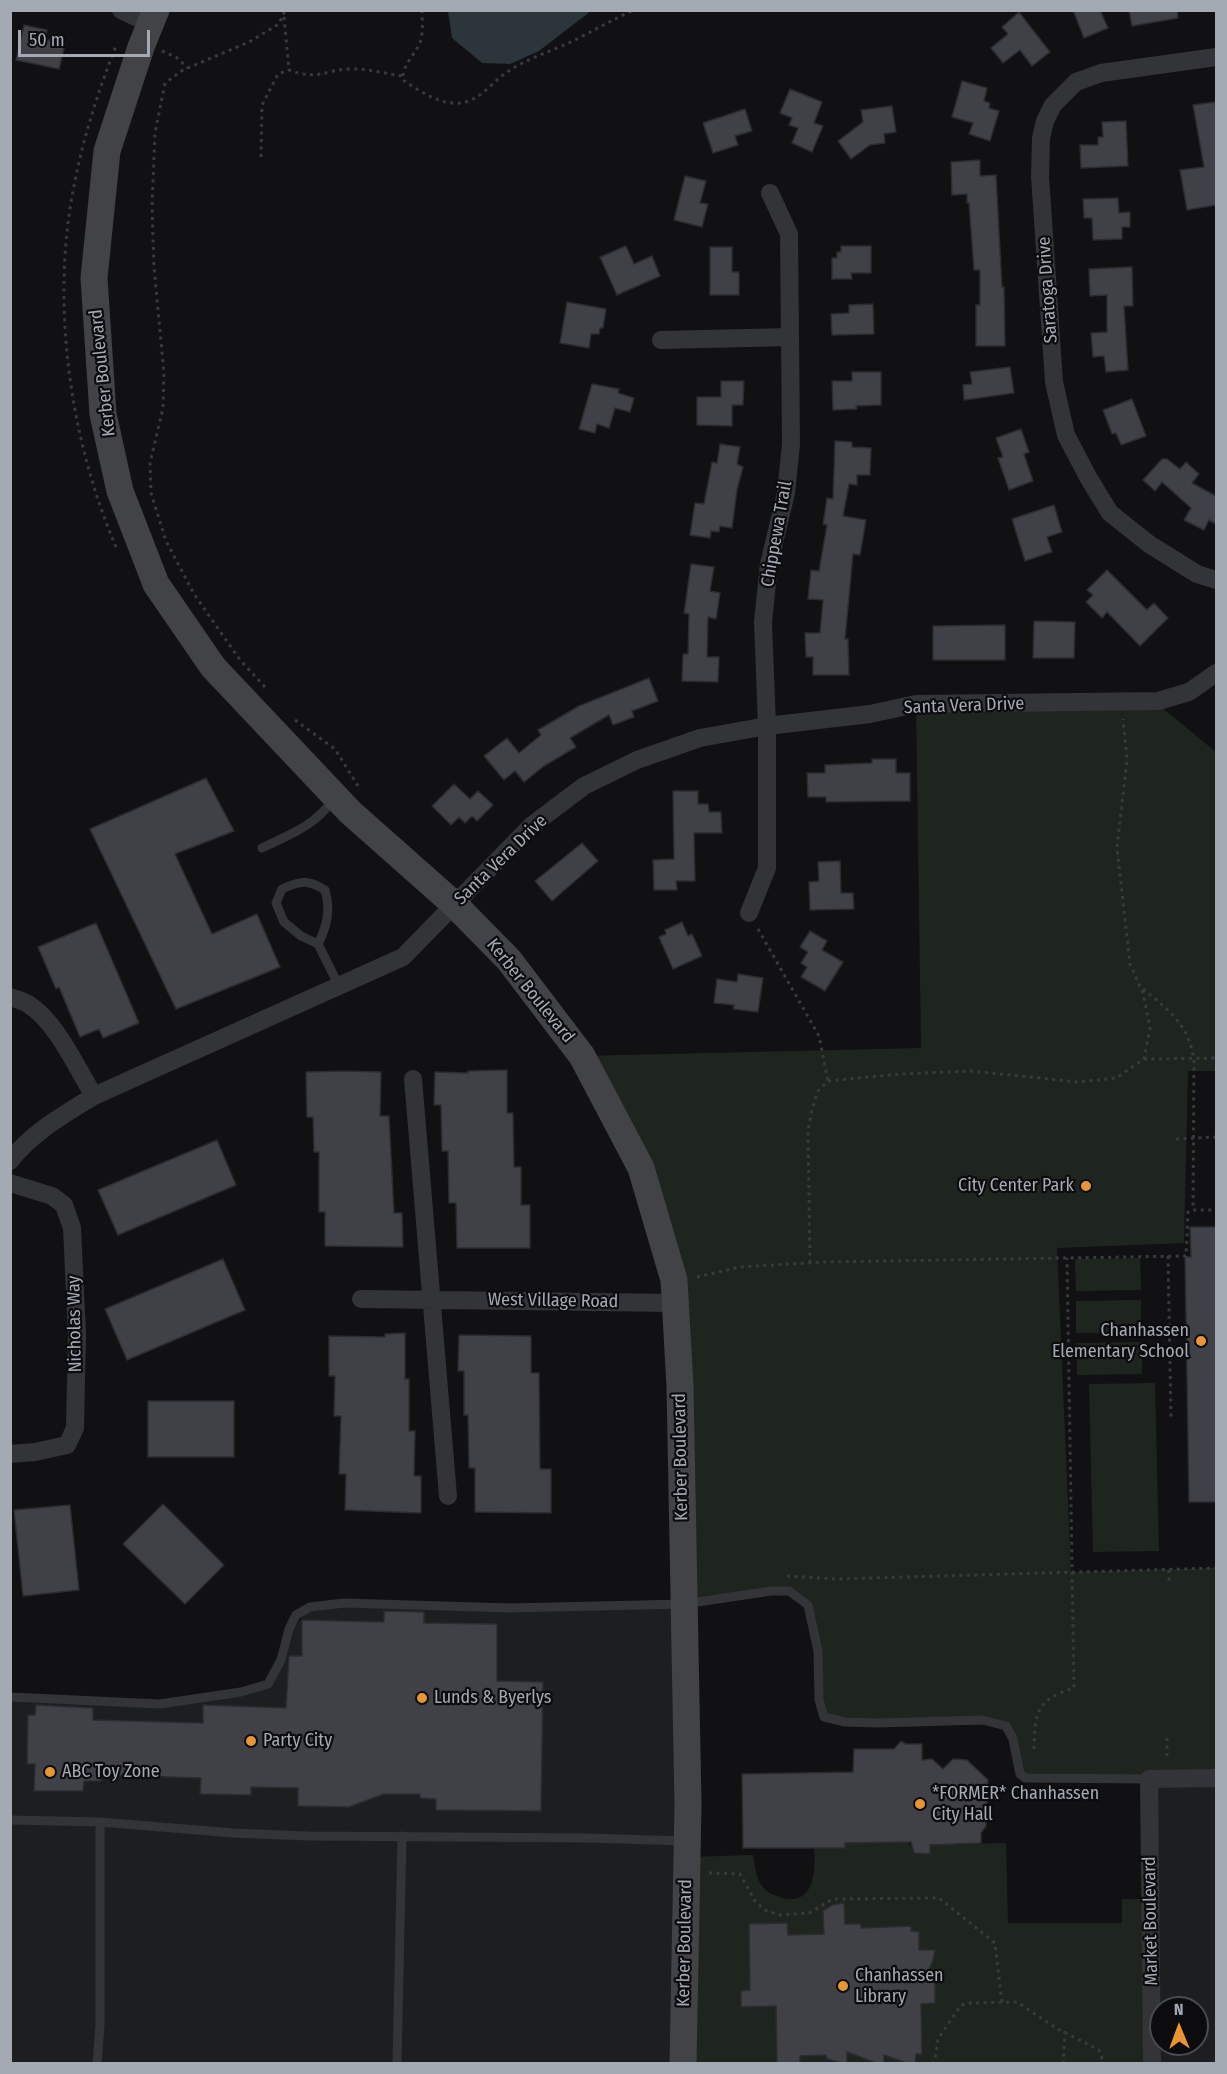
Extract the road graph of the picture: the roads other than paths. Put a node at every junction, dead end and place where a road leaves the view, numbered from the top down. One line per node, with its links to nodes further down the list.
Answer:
1 (121, 10): 2 (street)
2 (153, 17): 10 (street, Kerber Boulevard)
3 (1216, 57): 7 (street, Saratoga Drive)
4 (770, 193): 5 (street, Chippewa Trail)
5 (790, 337): 6 (street); 9 (street, Chippewa Trail)
6 (661, 339)
7 (1216, 580)
8 (1216, 673): 9 (street, Santa Vera Drive)
9 (766, 726): 12 (street, Santa Vera Drive); 13 (street, Chippewa Trail)
10 (347, 793): 11 (lane); 12 (street, Kerber Boulevard)
11 (262, 848)
12 (455, 905): 15 (street, Santa Vera Drive); 23 (street, Kerber Boulevard)
13 (749, 913)
14 (318, 944): 14 (lane); 15 (lane)
15 (339, 986): 18 (street, Santa Vera Drive)
16 (10, 997): 18 (street)
17 (413, 1079): 22 (street)
18 (94, 1096): 19 (street, Santa Vera Drive)
19 (10, 1161)
20 (10, 1183): 24 (street, Nicholas Way)
21 (361, 1299): 22 (street, West Village Road)
22 (431, 1299): 23 (street, West Village Road); 25 (street)
23 (675, 1303): 26 (street, Kerber Boulevard)
24 (10, 1454)
25 (448, 1496)
26 (684, 1604): 27 (lane); 29 (lane); 33 (street, Kerber Boulevard)
27 (10, 1697)
28 (1216, 1778): 29 (street)
29 (1149, 1779): 37 (street, Market Boulevard)
30 (10, 1820): 31 (lane)
31 (100, 1822): 32 (lane); 34 (lane)
32 (402, 1836): 33 (lane); 35 (lane)
33 (687, 1841): 36 (street, Kerber Boulevard)
34 (97, 2064)
35 (397, 2064)
36 (683, 2064)
37 (1152, 2064)

